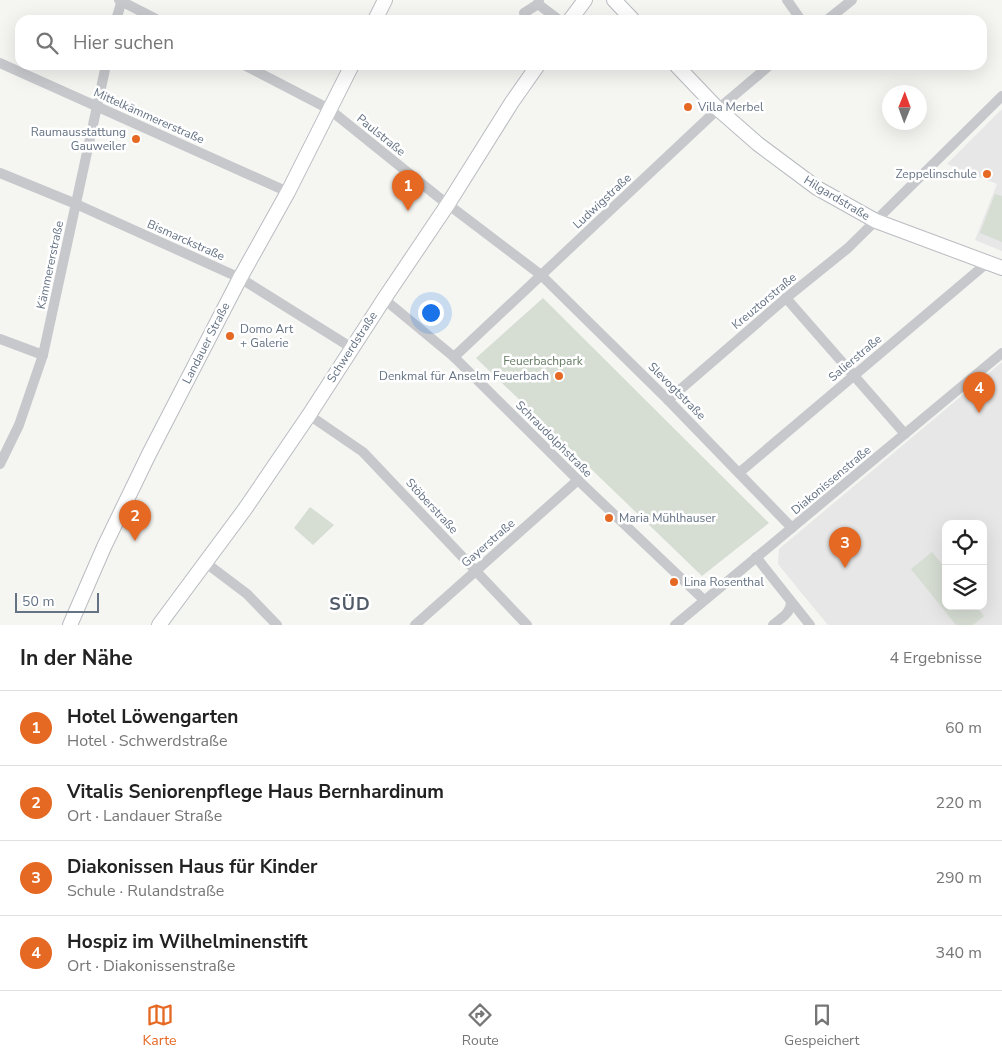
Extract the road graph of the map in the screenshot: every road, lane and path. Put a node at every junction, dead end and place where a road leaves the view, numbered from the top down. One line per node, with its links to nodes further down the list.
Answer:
1 (121, 0): 9 (street); 10 (street)
2 (385, 0): 11 (street)
3 (584, 0): 13 (street)
4 (614, 0): 14 (street)
5 (787, 0): 15 (street)
6 (852, 0): 16 (street)
7 (539, 2): 8 (street); 12 (street)
8 (524, 13)
9 (117, 15)
10 (149, 15)
11 (378, 15)
12 (553, 15)
13 (574, 15)
14 (628, 15)
15 (798, 15)
16 (833, 15)
17 (0, 63): 18 (street, Mittelkämmererstraße)
18 (15, 70)
19 (16, 70): 27 (street, Mittelkämmererstraße)
20 (105, 70): 27 (street, Kämmererstraße)
21 (254, 70): 28 (street, Paulstraße)
22 (349, 70): 28 (street, Landauer Straße)
23 (534, 70): 33 (street, Schwerdstraße)
24 (681, 70): 29 (street, Hilgardstraße)
25 (764, 70): 29 (street, Ludwigstraße)
26 (1002, 96): 34 (street, Kreuztorstraße)
27 (97, 106): 31 (street, Mittelkämmererstraße); 32 (street, Kämmererstraße)
28 (329, 109): 31 (street, Landauer Straße); 33 (street, Paulstraße)
29 (718, 109): 34 (street, Hilgardstraße); 37 (street, Ludwigstraße)
30 (0, 173): 32 (street, Bismarckstraße)
31 (288, 192): 38 (street, Landauer Straße)
32 (76, 204): 38 (street, Bismarckstraße); 44 (street, Kämmererstraße)
33 (448, 204): 37 (street, Paulstraße); 40 (street, Schwerdstraße)
34 (876, 221): 35 (street, Hilgardstraße); 39 (street, Kreuztorstraße)
35 (987, 263): 36 (street, Hilgardstraße); 46 (street, Salierstraße)
36 (1002, 268)
37 (541, 275): 45 (street, Ludwigstraße); 47 (street, Slevogtstraße)
38 (240, 278): 42 (street, Bismarckstraße); 59 (street, Landauer Straße)
39 (786, 298): 46 (street); 47 (street, Kreuztorstraße)
40 (384, 299): 42 (street, Schwerdstraße); 45 (street, Schraudolphstraße)
41 (0, 339): 44 (street)
42 (352, 348): 48 (street, Schwerdstraße)
43 (1002, 353): 49 (street, Diakonissenstraße)
44 (44, 355): 50 (street, Kämmererstraße)
45 (454, 357): 52 (street, Schraudolphstraße)
46 (854, 375): 49 (street); 51 (street, Salierstraße)
47 (668, 400): 51 (street, Slevogtstraße)
48 (309, 415): 55 (street, Schwerdstraße); 56 (street, Stöberstraße)
49 (905, 434): 53 (street, Diakonissenstraße)
50 (0, 464)
51 (740, 472): 53 (street, Slevogtstraße)
52 (578, 480): 56 (street, Gayerstraße); 57 (street, Schraudolphstraße)
53 (792, 528): 54 (street, Diakonissenstraße)
54 (756, 557): 57 (street, Diakonissenstraße); 58 (street)
55 (206, 563): 60 (street, Schwerdstraße); 61 (street)
56 (475, 570): 62 (street, Gayerstraße); 63 (street, Stöberstraße)
57 (704, 600): 64 (street, Diakonissenstraße)
58 (791, 602): 65 (street); 66 (street)
59 (70, 625)
60 (159, 625)
61 (277, 625)
62 (415, 625)
63 (528, 625)
64 (675, 625)
65 (773, 625)
66 (810, 625)

